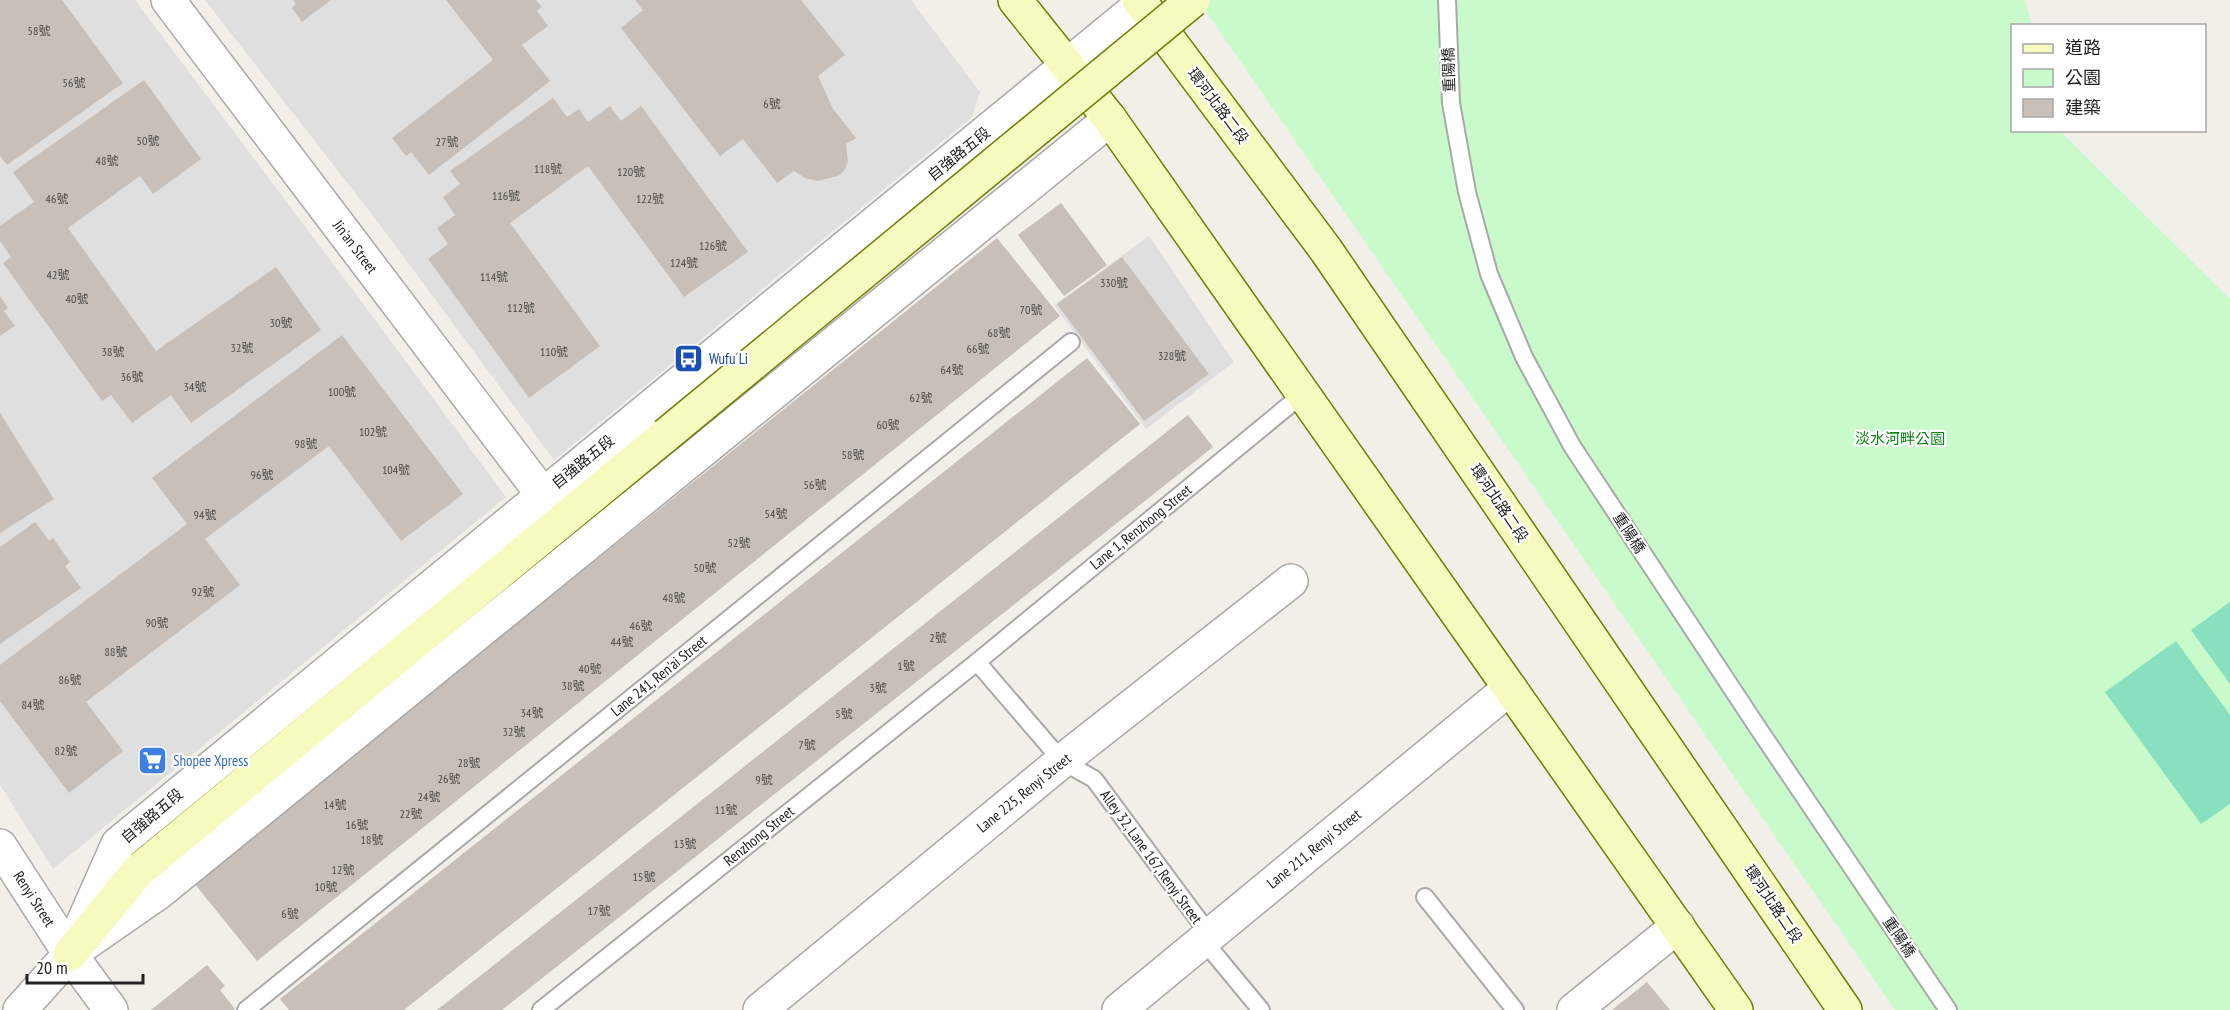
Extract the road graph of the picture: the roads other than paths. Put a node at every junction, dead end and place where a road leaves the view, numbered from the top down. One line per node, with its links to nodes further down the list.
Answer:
1 (168, 0): 10 (street, Jin'an Street)
2 (1015, 0): 6 (main road)
3 (1194, 0): 19 (main road, bridge)
4 (1447, 0): 31 (lane, 重陽橋)
5 (1140, 2): 6 (street, 自強路五段); 30 (main road, 環河北路二段)
6 (1067, 65): 7 (main road); 10 (street, 自強路五段)
7 (1110, 119): 9 (main road); 19 (street, 自強路五段)
8 (1071, 342): 22 (lane, Lane 241, Ren'ai Street)
9 (1304, 393): 12 (lane, Lane 1, Renzhong Street); 13 (main road)
10 (543, 495): 19 (street, 自強路五段)
11 (1291, 581): 14 (street, Lane 225, Renyi Street)
12 (977, 662): 14 (lane, Alley 32, Lane 167, Renyi Street); 23 (lane, Renzhong Street)
13 (1510, 688): 17 (main road); 18 (street, Lane 211, Renyi Street)
14 (1062, 761): 18 (lane, Alley 32, Lane 167, Renyi Street); 24 (street, Lane 225, Renyi Street)
15 (0, 846): 19 (street, Renyi Street)
16 (1425, 897): 27 (lane)
17 (1678, 926): 28 (street); 29 (main road)
18 (1203, 940): 25 (street, Lane 211, Renyi Street); 26 (lane, Alley 32, Lane 167, Renyi Street)
19 (70, 954): 20 (street, 自強路五段); 21 (street, Renyi Street)
20 (20, 1010)
21 (111, 1010)
22 (246, 1010)
23 (542, 1010)
24 (760, 1010)
25 (1119, 1010)
26 (1261, 1010)
27 (1515, 1010)
28 (1574, 1010)
29 (1736, 1010)
30 (1845, 1010)
31 (1948, 1010)

